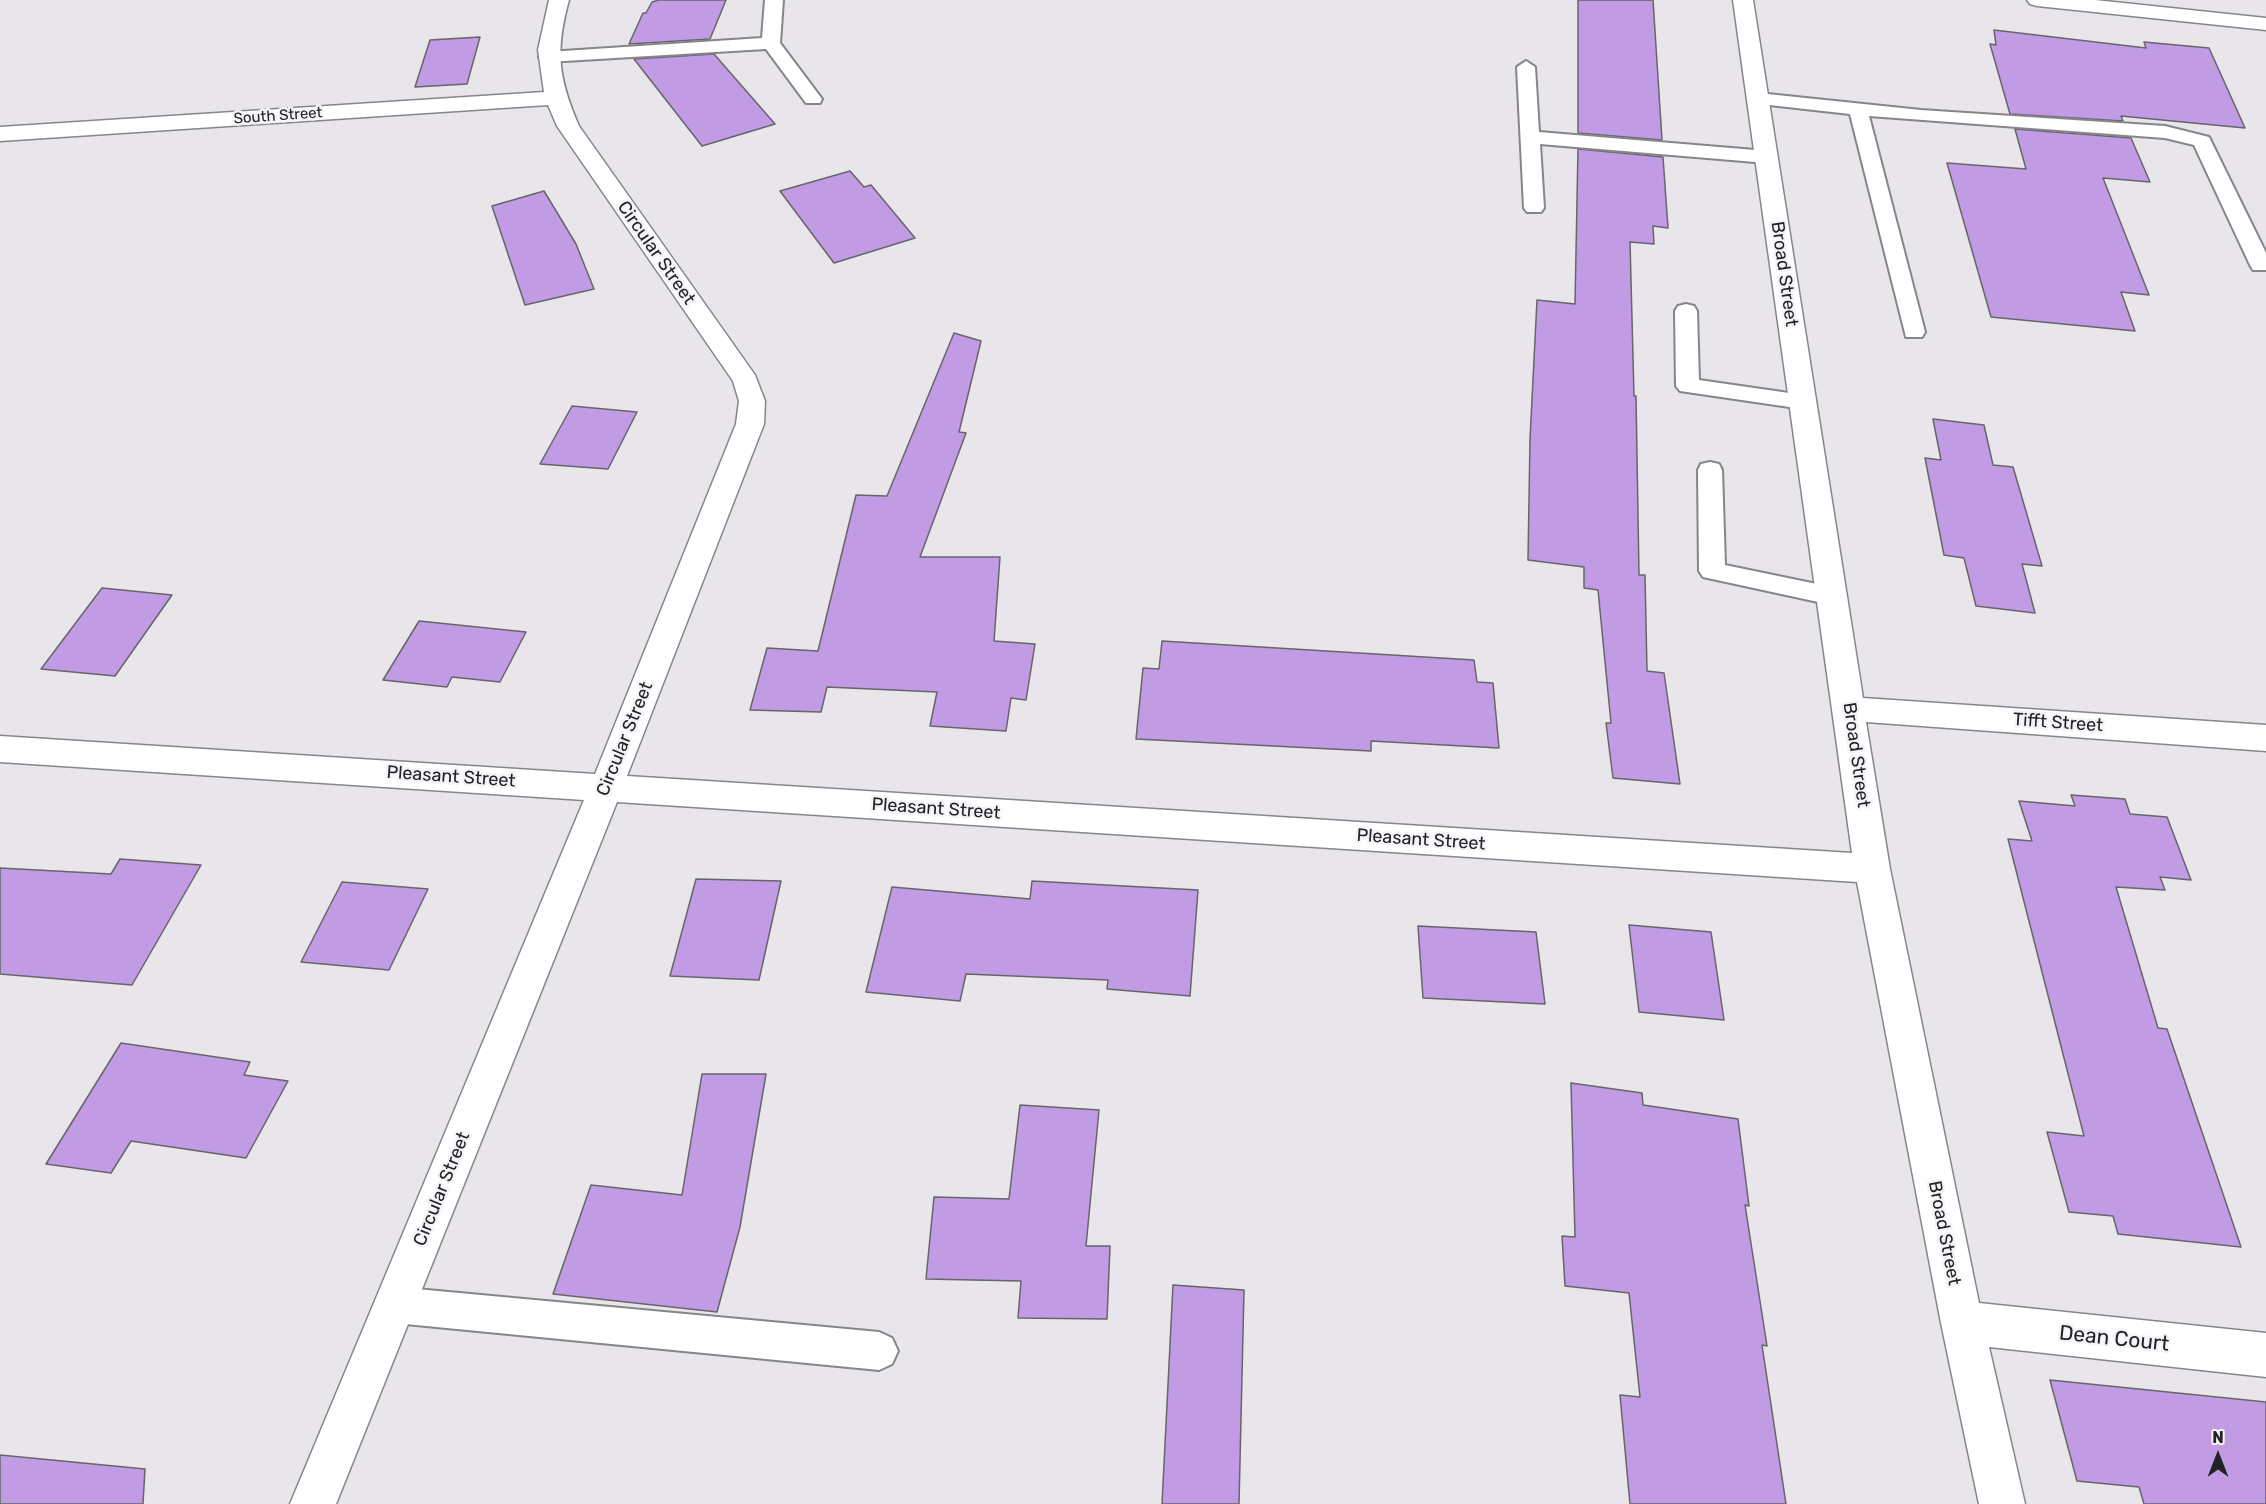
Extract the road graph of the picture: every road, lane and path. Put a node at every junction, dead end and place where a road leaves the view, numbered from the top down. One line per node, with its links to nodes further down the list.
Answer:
1 (559, 0): 8 (street, Circular Street)
2 (774, 0): 7 (lane)
3 (1743, 0): 12 (street, Broad Street)
4 (2037, 0): 5 (street)
5 (2097, 3): 6 (street)
6 (2266, 24)
7 (771, 43): 8 (lane); 11 (lane)
8 (548, 57): 10 (street, Circular Street)
9 (1526, 67): 15 (lane)
10 (555, 98): 14 (street, South Street); 27 (street, Circular Street)
11 (813, 99)
12 (1758, 99): 13 (lane); 16 (street, Broad Street)
13 (1858, 109): 18 (lane); 20 (lane)
14 (0, 134)
15 (1530, 137): 16 (lane); 17 (lane)
16 (1767, 157): 21 (street, Broad Street)
17 (1534, 207)
18 (2261, 265)
19 (1686, 311): 21 (lane)
20 (1914, 332)
21 (1803, 402): 23 (street, Broad Street)
22 (1710, 470): 23 (lane)
23 (1832, 596): 24 (street, Broad Street)
24 (1850, 709): 25 (street, Tifft Street); 28 (street, Broad Street)
25 (2266, 738)
26 (0, 749): 27 (street, Pleasant Street)
27 (606, 787): 28 (street, Pleasant Street); 29 (street, Circular Street)
28 (1872, 869): 30 (street, Broad Street)
29 (395, 1305): 31 (lane); 33 (street, Circular Street)
30 (1962, 1323): 32 (street, Dean Court); 34 (street, Broad Street)
31 (879, 1351)
32 (2266, 1354)
33 (313, 1504)
34 (2002, 1504)

